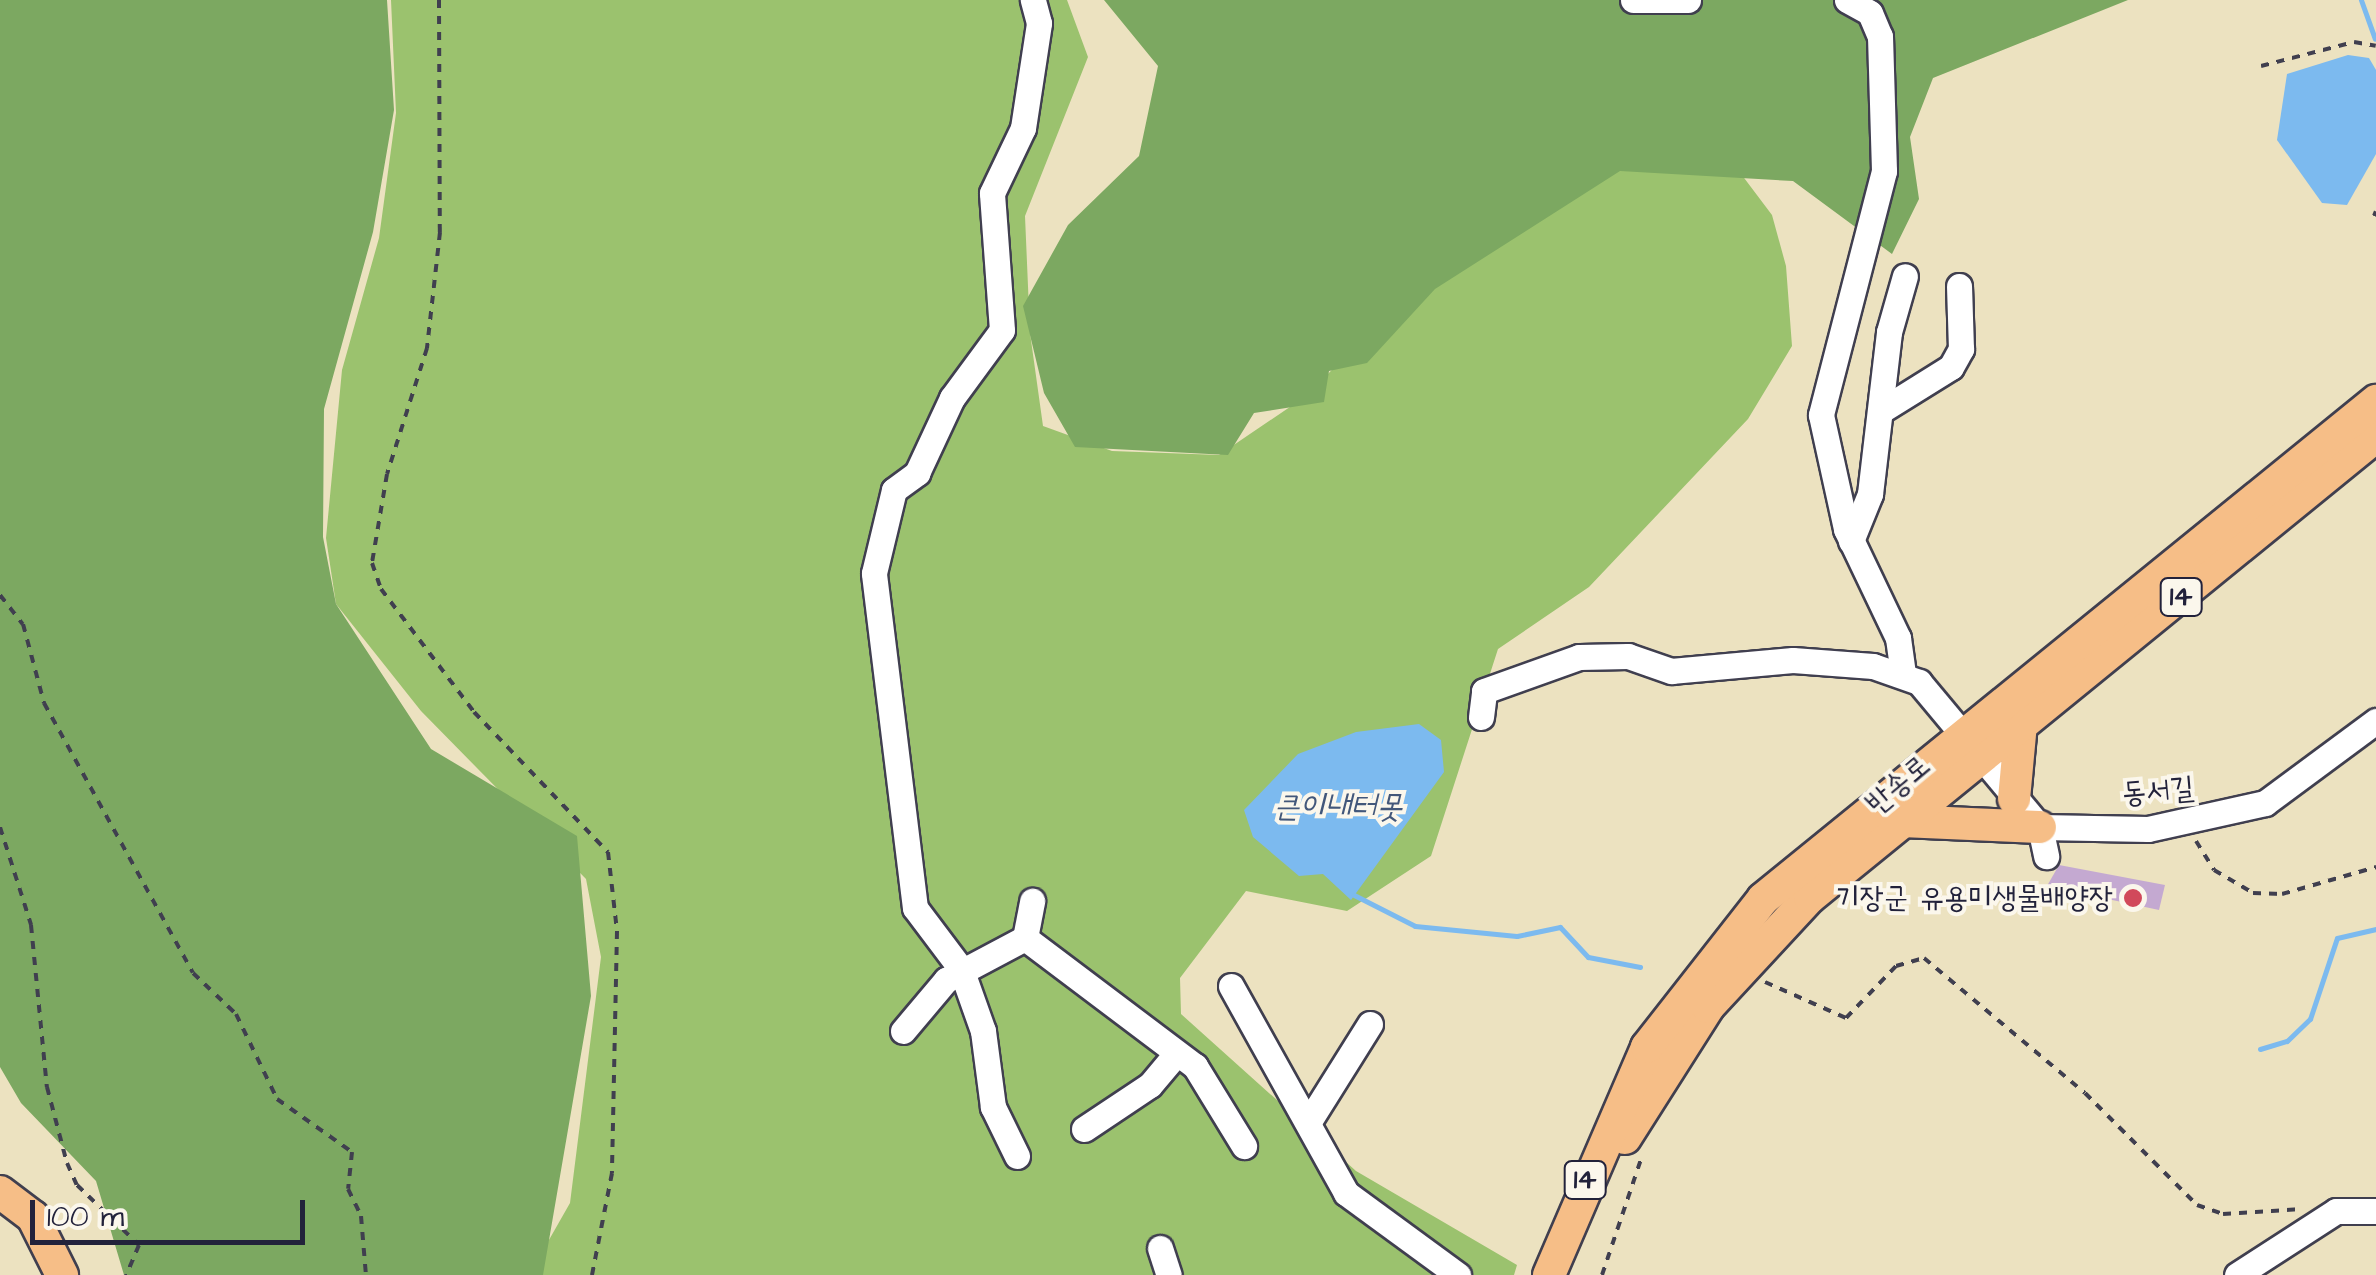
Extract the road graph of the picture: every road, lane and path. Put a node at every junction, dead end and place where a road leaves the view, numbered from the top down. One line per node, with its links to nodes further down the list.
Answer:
1 (440, 0): 49 (path)
2 (1034, 0): 30 (street)
3 (1633, 0): 4 (street)
4 (1688, 0)
5 (1848, 0): 13 (street)
6 (2376, 46): 7 (path)
7 (2261, 66)
8 (1905, 276): 11 (street)
9 (1959, 286): 11 (street)
10 (2376, 401): 19 (main road, 반송로 / 14)
11 (1882, 410): 13 (street)
12 (2376, 436): 18 (main road, 반송로 / 14)
13 (1850, 541): 15 (street)
14 (0, 595): 48 (path)
15 (1903, 674): 16 (street); 19 (street)
16 (1481, 717)
17 (2376, 721): 23 (street, 동서길)
18 (2021, 723): 19 (main road, 반송로 / 14); 21 (main road)
19 (1973, 742): 20 (main road, 반송로 / 14); 21 (street); 22 (main road, 반송로 / 14)
20 (1894, 788): 26 (main road); 45 (main road, 반송로 / 14)
21 (2014, 798): 25 (street)
22 (1900, 821): 25 (main road); 26 (main road, 반송로 / 14)
23 (2189, 823): 25 (street, 동서길); 27 (path)
24 (0, 827): 47 (path)
25 (2043, 841)
26 (1866, 850): 45 (main road, 반송로 / 14)
27 (2376, 866)
28 (1032, 901): 29 (street)
29 (1025, 938): 30 (street); 35 (street)
30 (961, 969): 34 (street); 40 (street)
31 (1758, 978): 42 (path)
32 (1231, 986): 36 (street)
33 (1370, 1024): 36 (street)
34 (903, 1031)
35 (1176, 1054): 37 (street); 39 (street)
36 (1311, 1118): 51 (street)
37 (1084, 1129)
38 (1647, 1142): 52 (path)
39 (1244, 1146)
40 (1018, 1156)
41 (0, 1192): 46 (main road)
42 (2336, 1211): 43 (street); 53 (street)
43 (2376, 1211)
44 (1160, 1248): 50 (street)
45 (1555, 1274)
46 (62, 1275)
47 (126, 1275)
48 (366, 1275)
49 (592, 1275)
50 (1169, 1275)
51 (1458, 1275)
52 (1602, 1275)
53 (2237, 1275)

